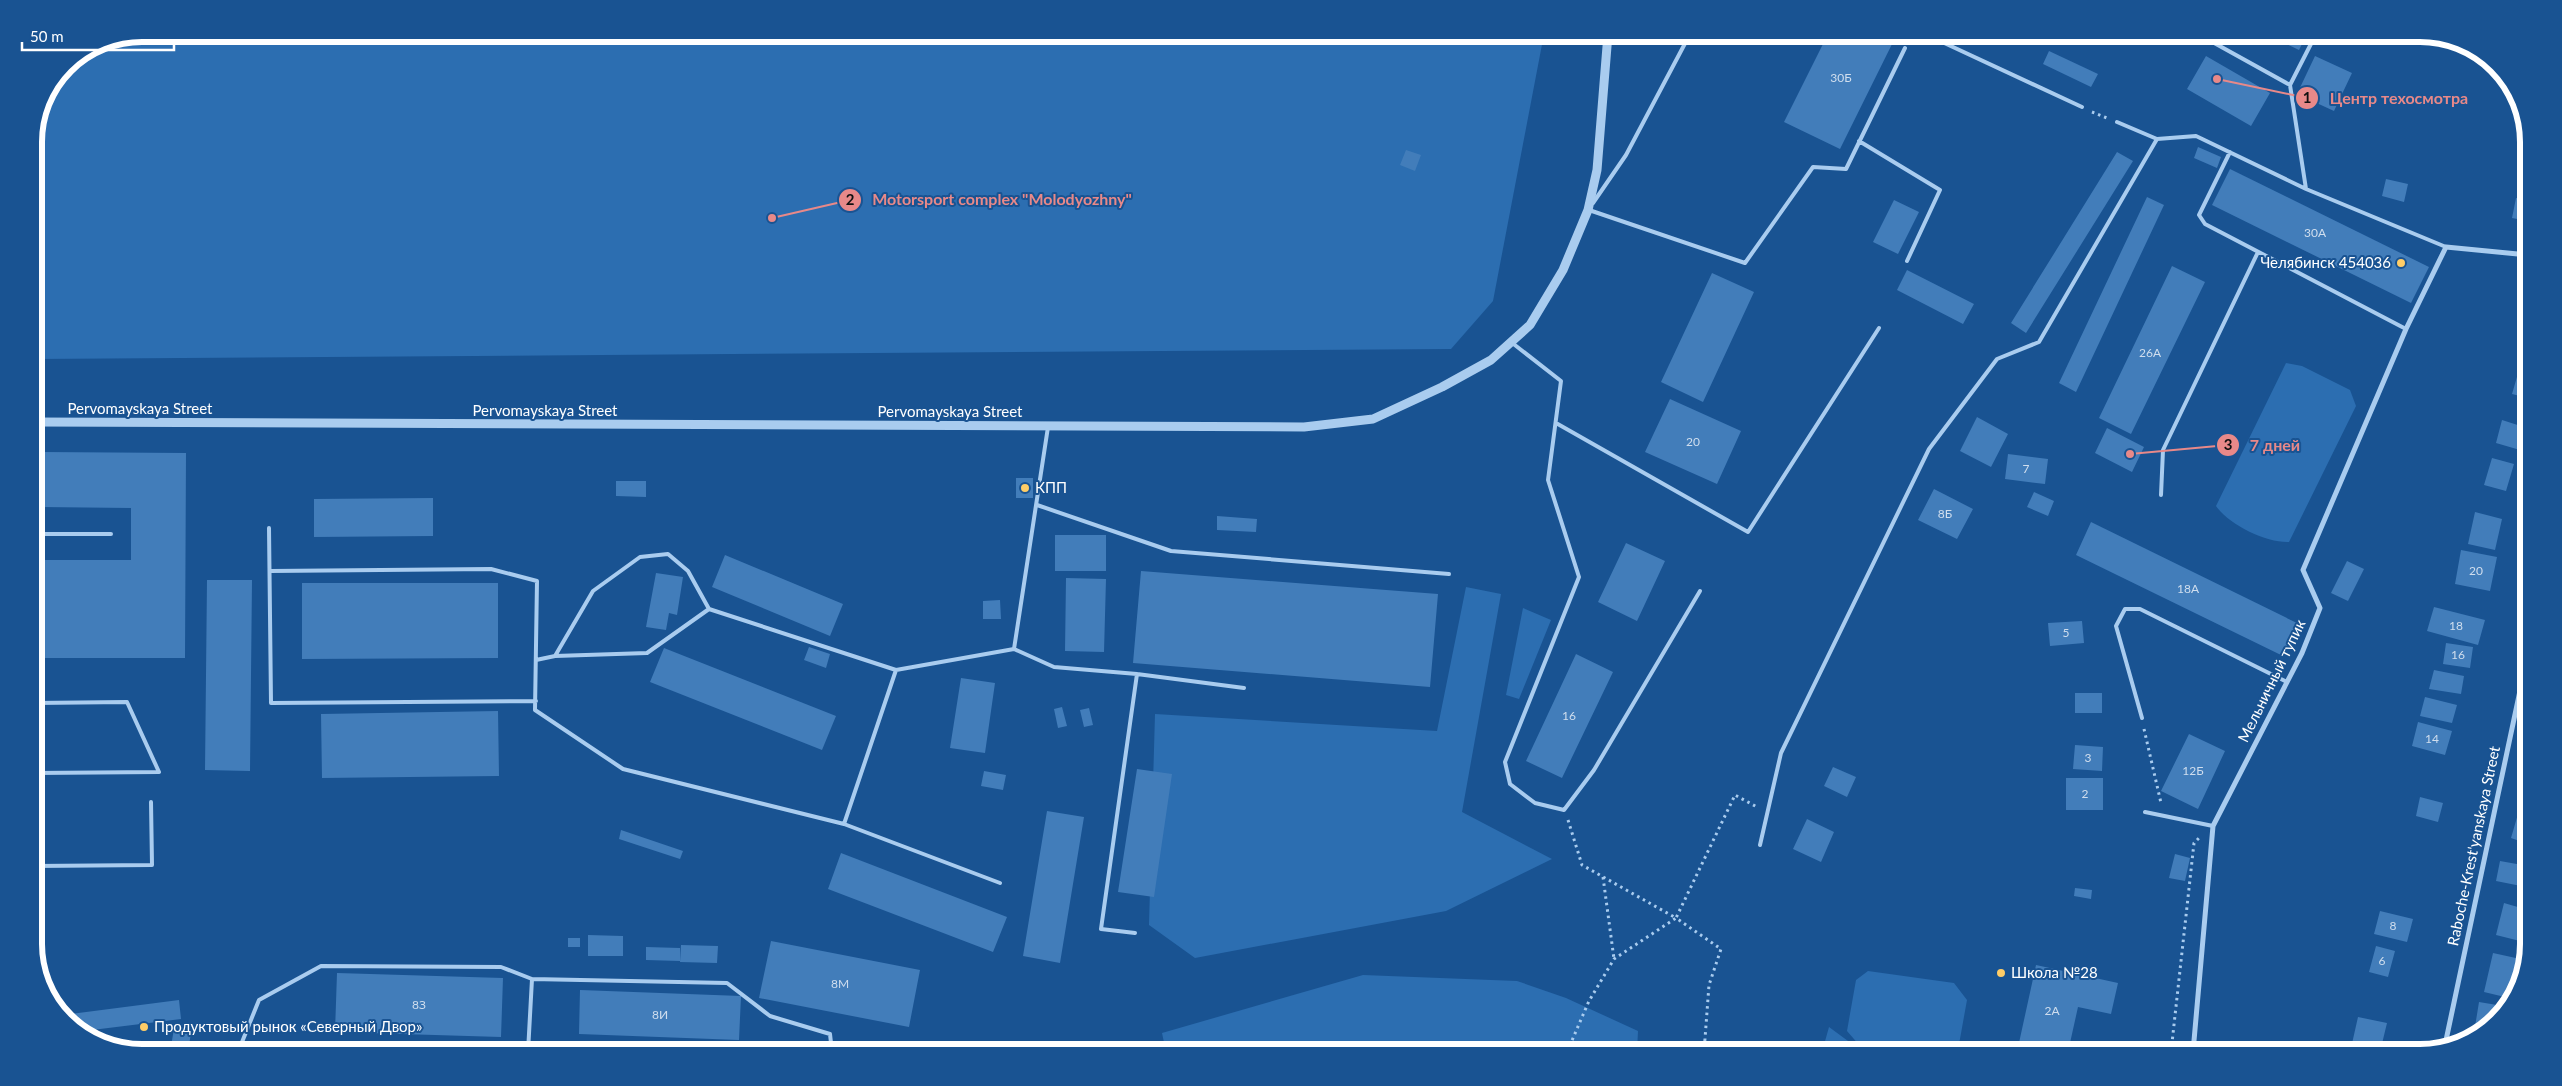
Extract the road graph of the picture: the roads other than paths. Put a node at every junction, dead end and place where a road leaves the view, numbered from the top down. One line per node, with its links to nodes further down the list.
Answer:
1 (1607, 42): 14 (street, Pervomayskaya Street)
2 (1686, 42): 14 (lane)
3 (1942, 42): 8 (lane)
4 (2212, 42): 7 (lane)
5 (2312, 42): 7 (lane)
6 (1905, 48): 11 (lane)
7 (2290, 85): 13 (lane)
8 (2082, 107)
9 (2117, 122): 10 (lane)
10 (2157, 139): 12 (lane); 50 (lane)
11 (1859, 141): 14 (lane); 18 (lane)
12 (2230, 152): 13 (lane); 16 (lane)
13 (2306, 190): 15 (lane)
14 (1588, 210): 21 (street, Pervomayskaya Street)
15 (2446, 247): 17 (street); 20 (street, Мельничный тупик)
16 (2258, 252): 20 (lane); 25 (lane)
17 (2519, 254)
18 (1907, 261)
19 (1879, 328): 23 (lane)
20 (2406, 329): 39 (street, Мельничный тупик)
21 (1511, 342): 23 (lane); 24 (street, Pervomayskaya Street)
22 (43, 422): 24 (street, Pervomayskaya Street)
23 (1556, 423): 32 (lane)
24 (1048, 426): 26 (lane)
25 (2162, 495)
26 (1037, 505): 31 (lane); 34 (lane)
27 (269, 528): 30 (lane)
28 (43, 534): 29 (lane)
29 (112, 534)
30 (270, 571): 36 (lane); 42 (lane)
31 (1449, 574)
32 (1700, 591)
33 (709, 609): 35 (lane); 35 (lane); 37 (lane)
34 (1014, 649): 37 (lane); 38 (lane)
35 (555, 656): 36 (lane)
36 (536, 660): 42 (lane)
37 (896, 670): 48 (lane)
38 (1137, 674): 40 (lane); 53 (lane)
39 (2287, 682): 44 (lane); 49 (street, Мельничный тупик)
40 (1244, 688)
41 (2520, 692): 55 (street, Raboche-Krest'yanskaya Street)
42 (536, 701): 48 (lane)
43 (43, 703): 45 (lane)
44 (2142, 718)
45 (43, 773)
46 (151, 802): 51 (lane)
47 (2145, 812): 49 (lane)
48 (844, 824): 52 (lane)
49 (2213, 826): 59 (street, Мельничный тупик)
50 (1760, 845)
51 (43, 866)
52 (1000, 883)
53 (1135, 933)
54 (532, 979): 56 (lane); 57 (lane); 58 (lane)
55 (2446, 1040)
56 (241, 1044)
57 (528, 1044)
58 (831, 1044)
59 (2194, 1044)

